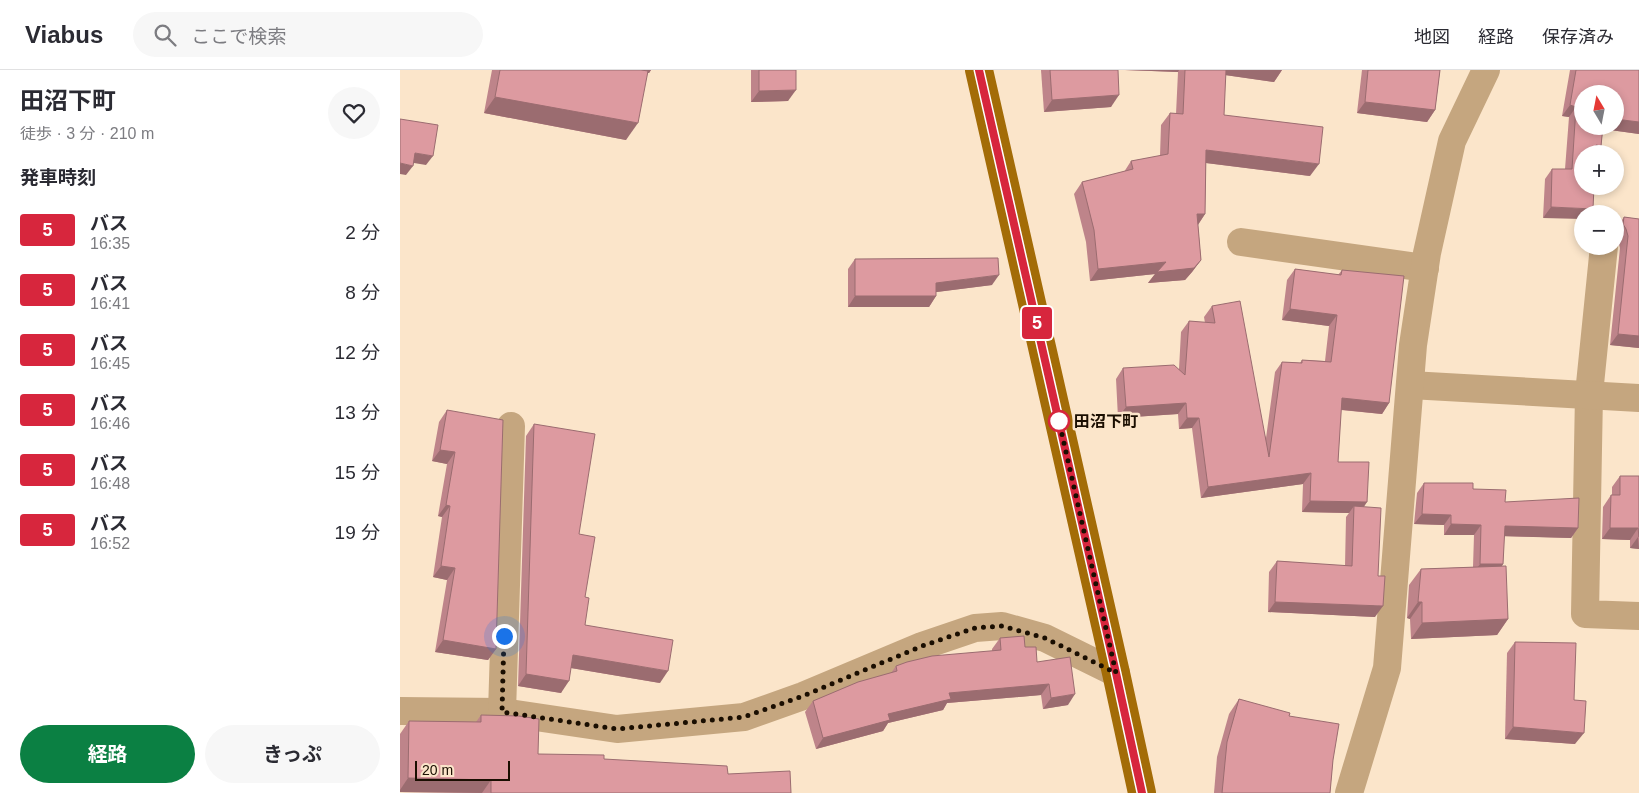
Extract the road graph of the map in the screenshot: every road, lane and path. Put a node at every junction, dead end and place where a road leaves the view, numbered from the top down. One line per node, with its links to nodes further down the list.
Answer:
1 (979, 70): 11 (main road)
2 (1486, 70): 5 (street)
3 (1241, 242): 5 (street)
4 (1603, 255): 7 (street)
5 (1425, 268): 6 (street)
6 (1410, 385): 7 (street); 15 (street)
7 (1589, 394): 8 (street); 10 (street)
8 (1639, 398)
9 (511, 426): 13 (street)
10 (1639, 616)
11 (1116, 673): 13 (street); 14 (main road)
12 (400, 712): 13 (street)
13 (502, 712)
14 (1142, 793)
15 (1349, 793)

